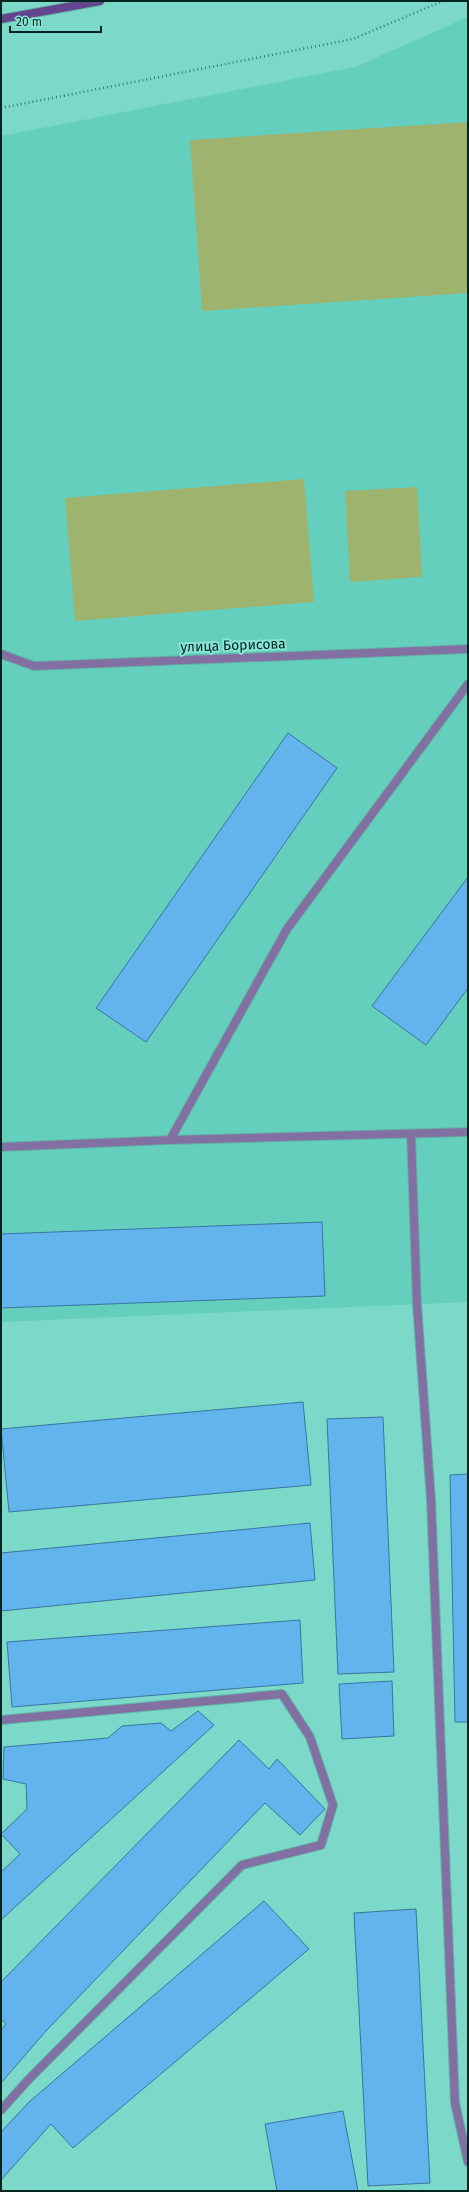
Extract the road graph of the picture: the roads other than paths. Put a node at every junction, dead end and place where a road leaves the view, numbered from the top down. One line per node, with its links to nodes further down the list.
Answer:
1 (100, 1): 2 (main road)
2 (1, 19)
3 (468, 649): 4 (street, улица Борисова)
4 (1, 654)
5 (468, 684): 8 (street)
6 (468, 1132): 7 (street)
7 (411, 1134): 8 (street); 12 (street)
8 (170, 1140): 9 (street)
9 (1, 1147)
10 (1, 1720): 11 (street)
11 (1, 2110)
12 (468, 2163)

